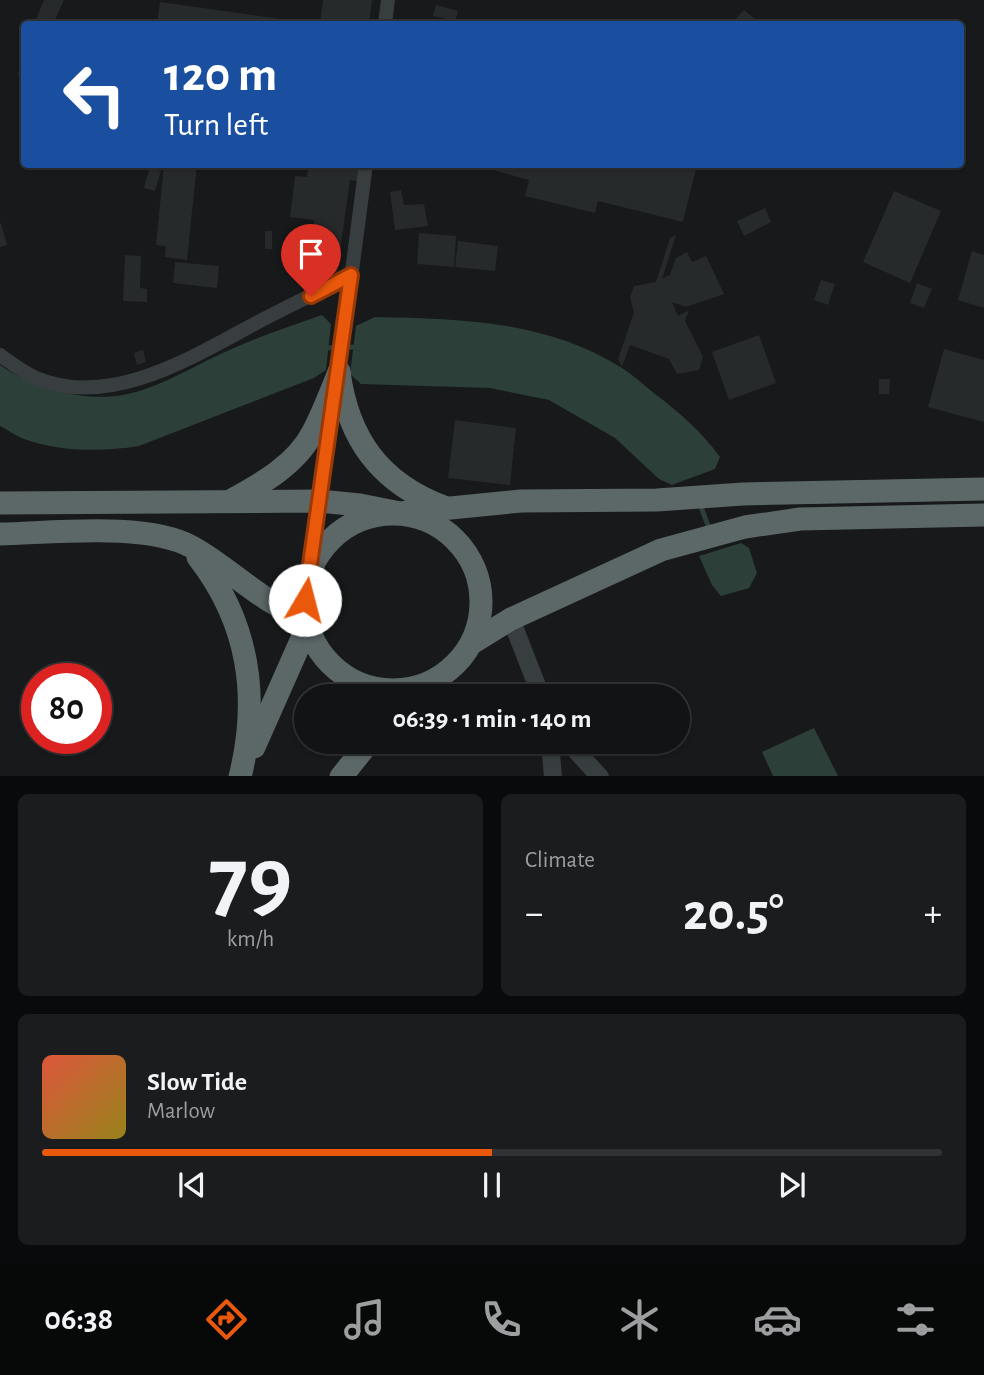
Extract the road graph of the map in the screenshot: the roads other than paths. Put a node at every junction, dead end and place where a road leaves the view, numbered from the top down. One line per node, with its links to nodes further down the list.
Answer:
1 (388, 0): 2 (street)
2 (385, 21)
3 (365, 168): 4 (street)
4 (351, 275): 5 (street); 6 (street)
5 (0, 355)
6 (339, 372): 8 (street); 9 (highway); 11 (highway)
7 (984, 489): 11 (highway)
8 (319, 501): 9 (highway); 12 (highway); 16 (street)
9 (228, 502): 10 (highway)
10 (0, 503)
11 (447, 508): 12 (highway)
12 (400, 513): 16 (highway); 19 (highway)
13 (984, 516): 17 (highway)
14 (0, 534): 15 (highway)
15 (190, 546): 18 (highway); 26 (highway)
16 (307, 581): 18 (highway)
17 (511, 620): 19 (highway); 22 (street)
18 (307, 622): 20 (highway); 26 (highway)
19 (472, 643): 21 (highway)
20 (361, 684)
21 (428, 684)
22 (536, 684)
23 (359, 754): 27 (highway)
24 (551, 754): 28 (street)
25 (579, 754): 29 (street)
26 (241, 776)
27 (341, 776)
28 (553, 776)
29 (600, 776)

